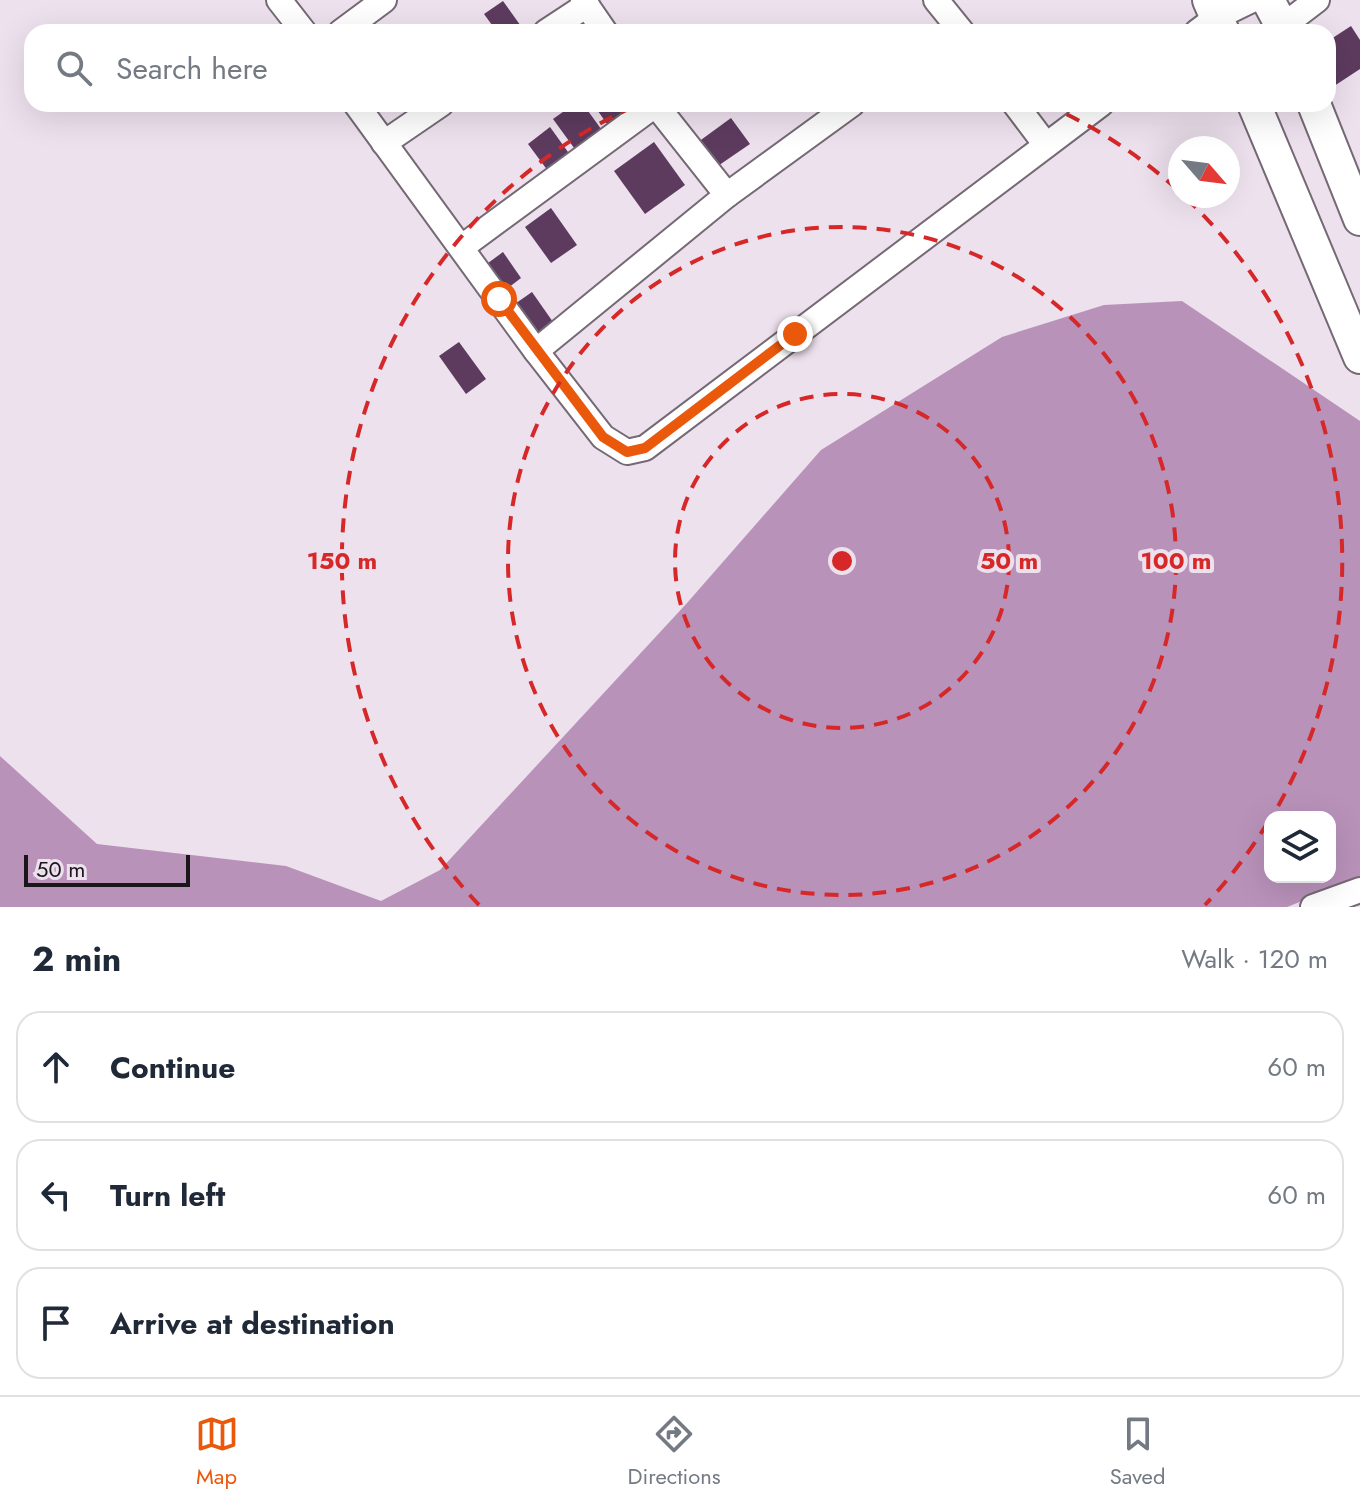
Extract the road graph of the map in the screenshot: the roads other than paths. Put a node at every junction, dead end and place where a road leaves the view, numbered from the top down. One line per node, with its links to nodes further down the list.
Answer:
1 (279, 0): 9 (street)
2 (384, 0): 10 (street)
3 (936, 0): 13 (street)
4 (1252, 0): 8 (street)
5 (1317, 0): 7 (street)
6 (585, 2): 11 (street); 12 (street)
7 (1279, 19)
8 (1211, 20)
9 (298, 24)
10 (352, 24)
11 (556, 24)
12 (600, 24)
13 (953, 24)
14 (362, 112): 23 (street)
15 (429, 112): 23 (street)
16 (644, 112): 27 (street)
17 (661, 112): 25 (street)
18 (841, 112): 25 (street)
19 (1021, 112): 24 (street)
20 (1090, 112): 24 (street)
21 (1257, 112): 29 (main road)
22 (1317, 112): 26 (main road)
23 (384, 143): 27 (street)
24 (1046, 145): 28 (street)
25 (727, 195): 28 (street)
26 (1360, 219)
27 (462, 247): 28 (street)
28 (536, 351)
29 (1360, 357)
30 (1360, 890): 31 (street)
31 (1313, 907)

